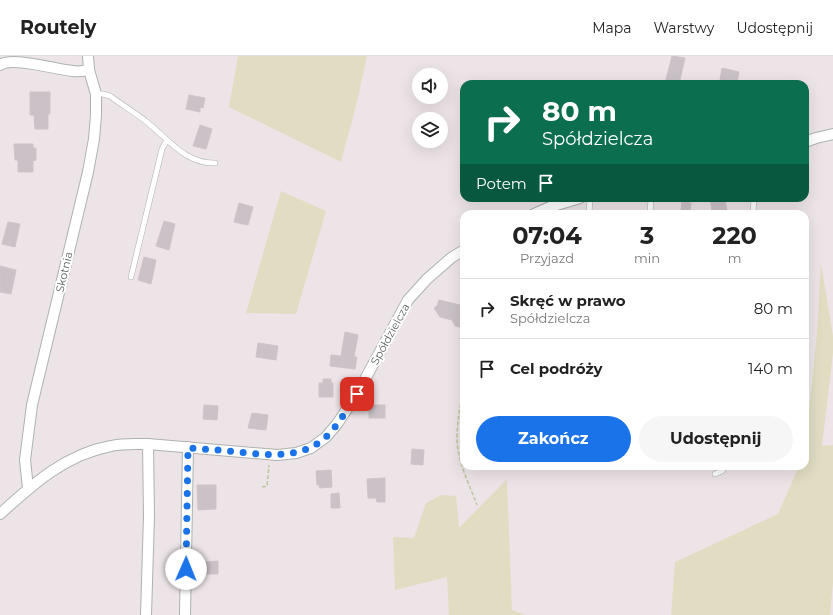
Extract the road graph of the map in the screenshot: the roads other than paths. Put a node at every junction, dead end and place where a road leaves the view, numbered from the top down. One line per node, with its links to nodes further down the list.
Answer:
1 (88, 56): 3 (street, Skotnia)
2 (0, 65): 3 (street)
3 (89, 70): 4 (street, Skotnia)
4 (96, 94): 6 (lane); 17 (street, Skotnia)
5 (833, 134): 7 (street)
6 (167, 140): 8 (lane); 12 (lane)
7 (809, 141)
8 (215, 162)
9 (567, 202): 10 (street)
10 (543, 210)
11 (460, 252): 14 (street, Spółdzielcza)
12 (132, 277)
13 (148, 444): 14 (street, Spółdzielcza); 17 (street, Spółdzielcza); 19 (street)
14 (188, 448): 20 (street)
15 (723, 470): 16 (lane)
16 (715, 474)
17 (28, 488): 18 (street, Spółdzielcza)
18 (0, 514)
19 (146, 615)
20 (185, 615)

